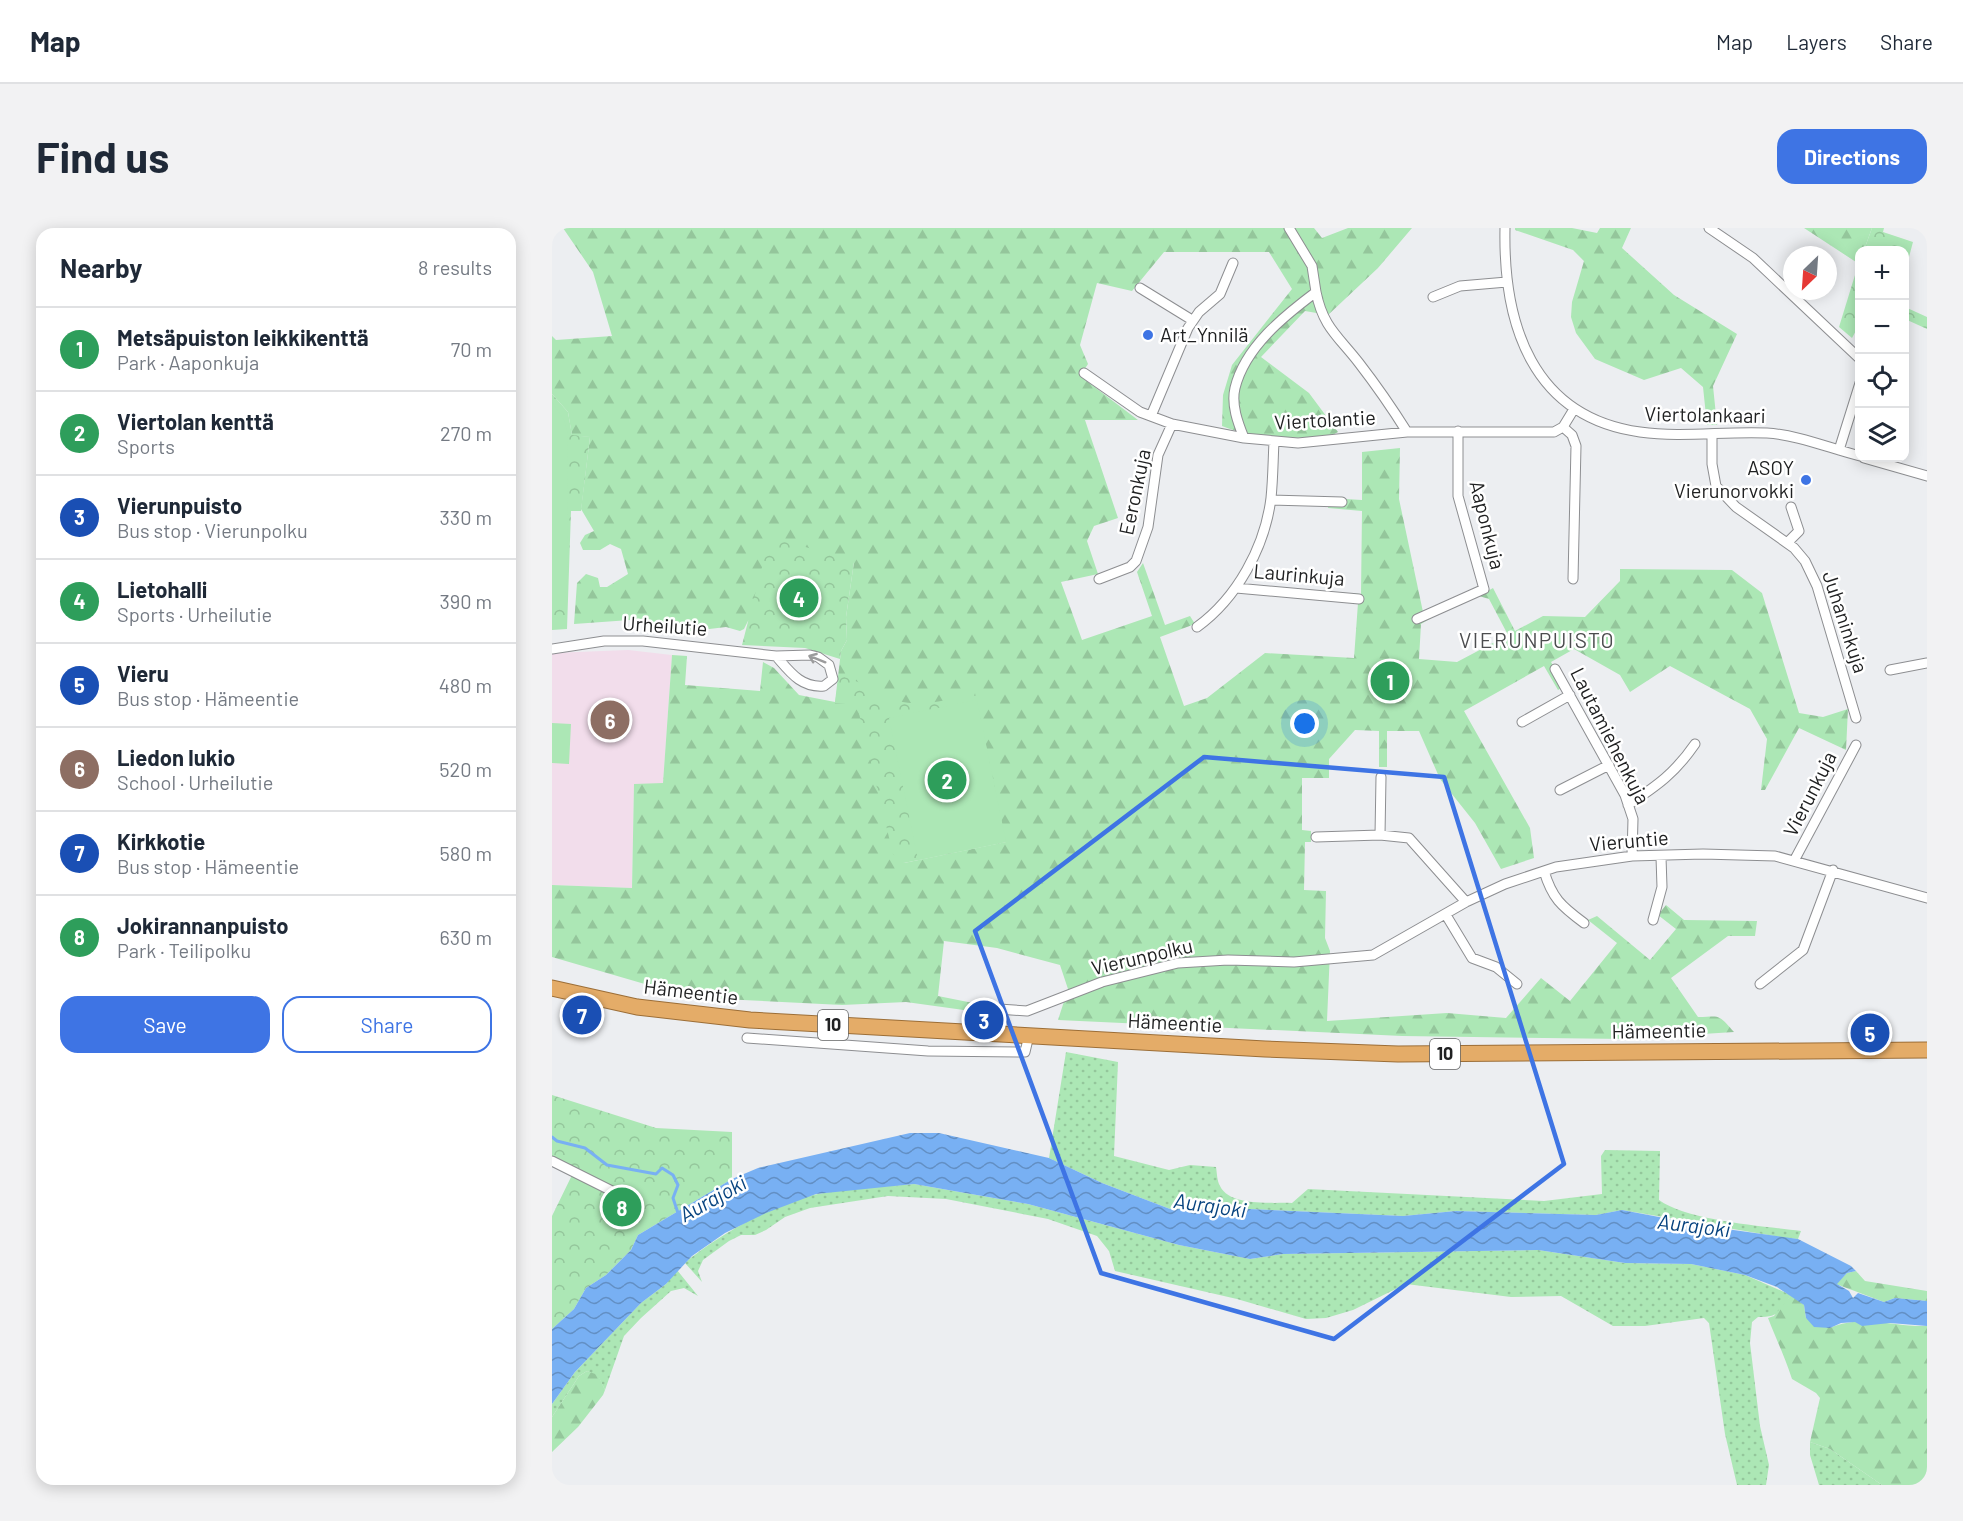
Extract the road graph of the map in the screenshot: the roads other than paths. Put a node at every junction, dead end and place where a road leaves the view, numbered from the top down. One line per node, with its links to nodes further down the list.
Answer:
1 (1289, 228): 7 (street)
2 (1505, 228): 5 (street, Viertolankaari)
3 (1709, 228): 10 (street)
4 (1233, 263): 9 (street)
5 (1508, 282): 8 (street); 13 (street, Viertolankaari)
6 (1140, 288): 9 (street)
7 (1316, 292): 18 (street); 20 (street)
8 (1433, 297)
9 (1192, 320): 14 (street)
10 (1855, 354)
11 (1084, 373): 14 (street, Viertolantie)
12 (1855, 399): 22 (street)
13 (1574, 410): 16 (street); 19 (street, Viertolankaari)
14 (1151, 416): 15 (street, Viertolantie)
15 (1173, 424): 20 (street, Viertolantie); 30 (street, Eeronkuja)
16 (1563, 427): 17 (street, Viertolantie); 31 (street)
17 (1458, 431): 18 (street, Viertolantie); 34 (street, Aaponkuja)
18 (1407, 432): 21 (street, Viertolantie)
19 (1712, 435): 22 (street, Viertolankaari); 29 (street, Juhaninkuja)
20 (1244, 438): 21 (street, Viertolantie)
21 (1274, 442): 26 (street)
22 (1839, 450): 23 (street, Viertolankaari)
23 (1855, 455)
24 (1878, 462): 25 (street)
25 (1927, 476)
26 (1271, 500): 27 (street); 32 (street)
27 (1342, 502)
28 (1791, 507): 29 (street)
29 (1787, 543): 42 (street, Juhaninkuja)
30 (1098, 579)
31 (1573, 579)
32 (1236, 588): 33 (street, Laurinkuja); 35 (street)
33 (1359, 599)
34 (1417, 619)
35 (1197, 627)
36 (552, 649): 37 (street, Urheilutie)
37 (776, 656): 37 (street, Urheilutie, one-way to 37)
38 (1927, 663): 40 (street)
39 (1555, 669): 41 (street, Lautamiehenkuja)
40 (1890, 670)
41 (1570, 695): 43 (street); 46 (street, Lautamiehenkuja)
42 (1856, 718)
43 (1522, 722)
44 (1695, 744): 49 (street)
45 (1856, 745): 54 (street, Vierunkuja)
46 (1609, 765): 48 (street); 49 (street, Lautamiehenkuja)
47 (1381, 777): 50 (street)
48 (1560, 790)
49 (1628, 805): 52 (street, Lautamiehenkuja)
50 (1380, 835): 51 (street); 58 (street)
51 (1316, 837)
52 (1632, 856): 53 (street, Vieruntie); 56 (street, Vieruntie)
53 (1661, 856): 54 (street, Vieruntie); 60 (street)
54 (1795, 859): 55 (street, Vieruntie)
55 (1833, 870): 57 (street, Vieruntie); 64 (street)
56 (1544, 871): 58 (street, Vieruntie); 61 (street)
57 (1927, 898)
58 (1466, 902): 59 (street, Vieruntie)
59 (1446, 915): 62 (street, Vieruntie); 63 (street)
60 (1653, 920)
61 (1584, 923)
62 (1349, 956): 66 (street, Vierunpolku)
63 (1517, 984)
64 (1760, 984)
65 (552, 988): 67 (highway, Hämeentie / 10)
66 (984, 1008)
67 (1029, 1035): 68 (street); 70 (highway, Hämeentie / 10)
68 (747, 1038)
69 (1927, 1041): 70 (highway, Hämeentie / 10)
70 (1799, 1050): 71 (highway, Hämeentie / 10)
71 (1927, 1050)
72 (552, 1161): 73 (street)
73 (622, 1196)

